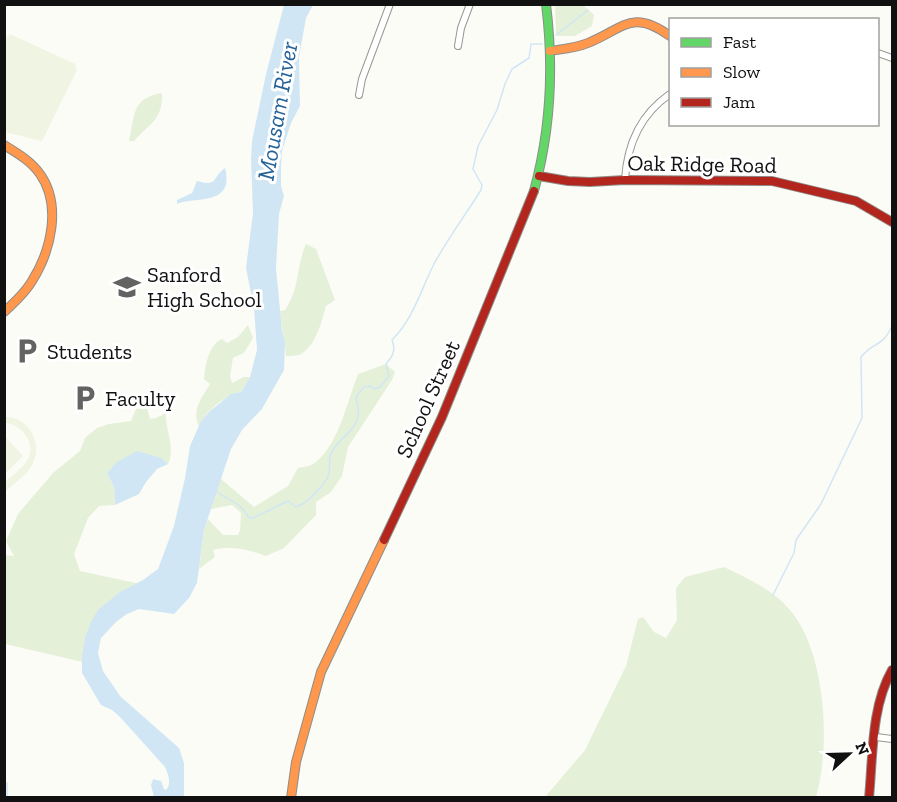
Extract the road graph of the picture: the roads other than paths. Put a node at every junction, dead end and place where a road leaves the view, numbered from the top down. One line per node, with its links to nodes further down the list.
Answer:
1 (390, 4): 7 (street)
2 (470, 4): 5 (street)
3 (546, 4): 6 (street, School Street)
4 (669, 35): 6 (street)
5 (458, 46)
6 (550, 51): 10 (street, School Street)
7 (359, 95)
8 (669, 95): 11 (street)
9 (4, 144): 13 (street)
10 (538, 176): 11 (street, Oak Ridge Road); 17 (street, School Street)
11 (625, 180): 12 (street, Oak Ridge Road)
12 (892, 222)
13 (4, 312)
14 (892, 670): 15 (street)
15 (876, 737): 16 (street); 18 (street)
16 (892, 739)
17 (291, 798)
18 (869, 798)

